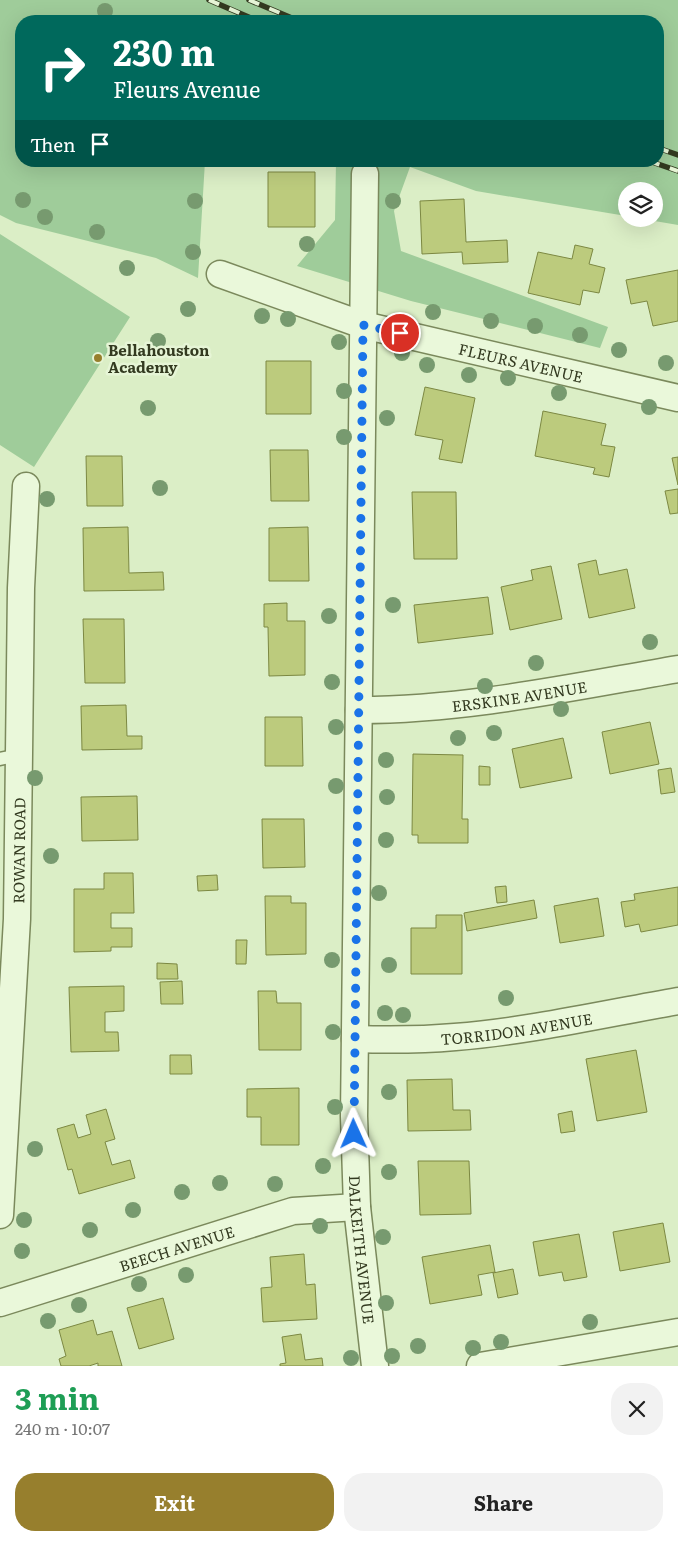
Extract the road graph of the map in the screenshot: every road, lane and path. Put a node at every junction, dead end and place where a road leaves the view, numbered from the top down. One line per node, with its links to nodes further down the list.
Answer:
1 (365, 174): 3 (street, DALKEITH AVENUE)
2 (220, 274): 3 (street, FLEURS AVENUE)
3 (363, 325): 4 (street, FLEURS AVENUE); 8 (street, DALKEITH AVENUE)
4 (678, 398)
5 (26, 486): 6 (street, ROWAN ROAD)
6 (11, 591): 9 (street, ROWAN ROAD)
7 (678, 669): 8 (street, ERSKINE AVENUE)
8 (359, 710): 12 (street, DALKEITH AVENUE)
9 (10, 757): 10 (street, ROWAN ROAD)
10 (9, 922): 14 (street, ROWAN ROAD)
11 (678, 1001): 12 (street, TORRIDON AVENUE)
12 (355, 1039): 13 (street, DALKEITH AVENUE)
13 (356, 1207): 15 (street, BEECH AVENUE); 17 (street, DALKEITH AVENUE)
14 (0, 1215)
15 (0, 1303)
16 (678, 1332): 18 (street)
17 (375, 1366)
18 (480, 1366)

